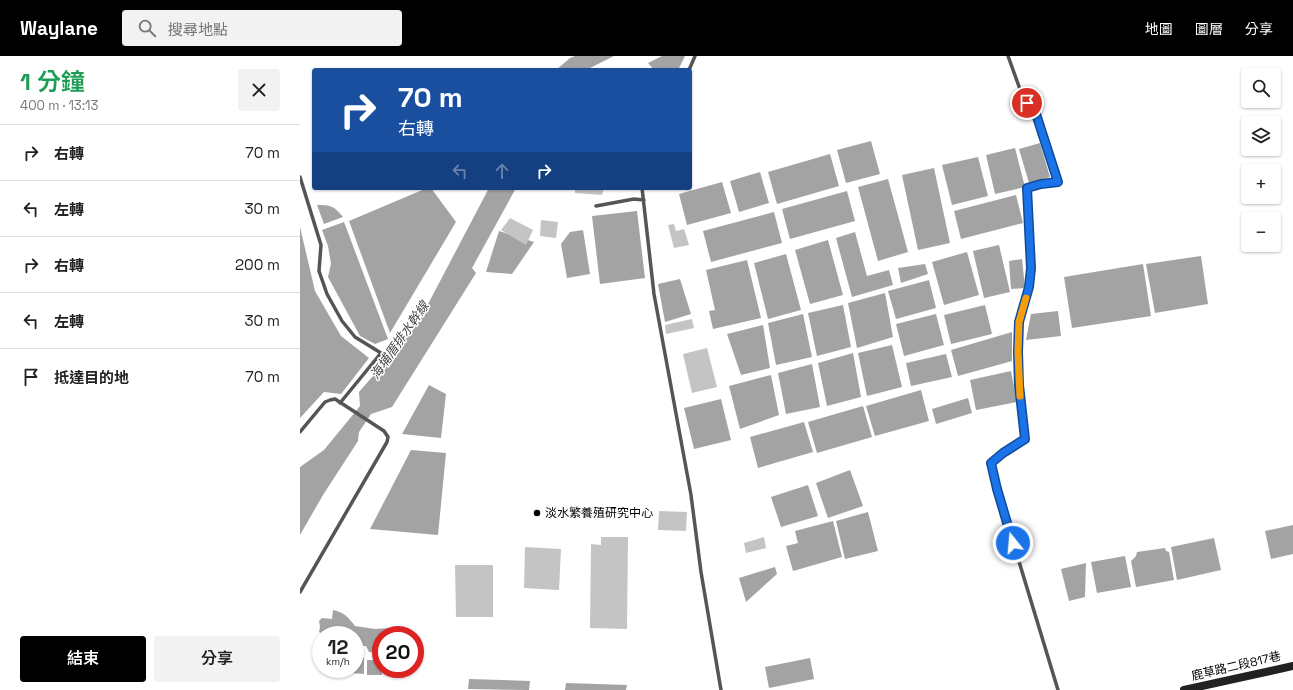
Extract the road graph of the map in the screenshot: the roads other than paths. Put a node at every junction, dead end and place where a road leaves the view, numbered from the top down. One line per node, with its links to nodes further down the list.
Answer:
1 (695, 56): 3 (lane)
2 (1008, 56): 13 (lane)
3 (690, 68)
4 (300, 177): 8 (lane)
5 (642, 190): 6 (lane)
6 (644, 200): 7 (lane); 12 (lane)
7 (596, 206)
8 (340, 403): 9 (lane); 10 (lane)
9 (300, 432)
10 (300, 592)
11 (1293, 666): 14 (street, 鹿草路二段817巷)
12 (721, 690)
13 (1058, 690)
14 (1184, 690)

